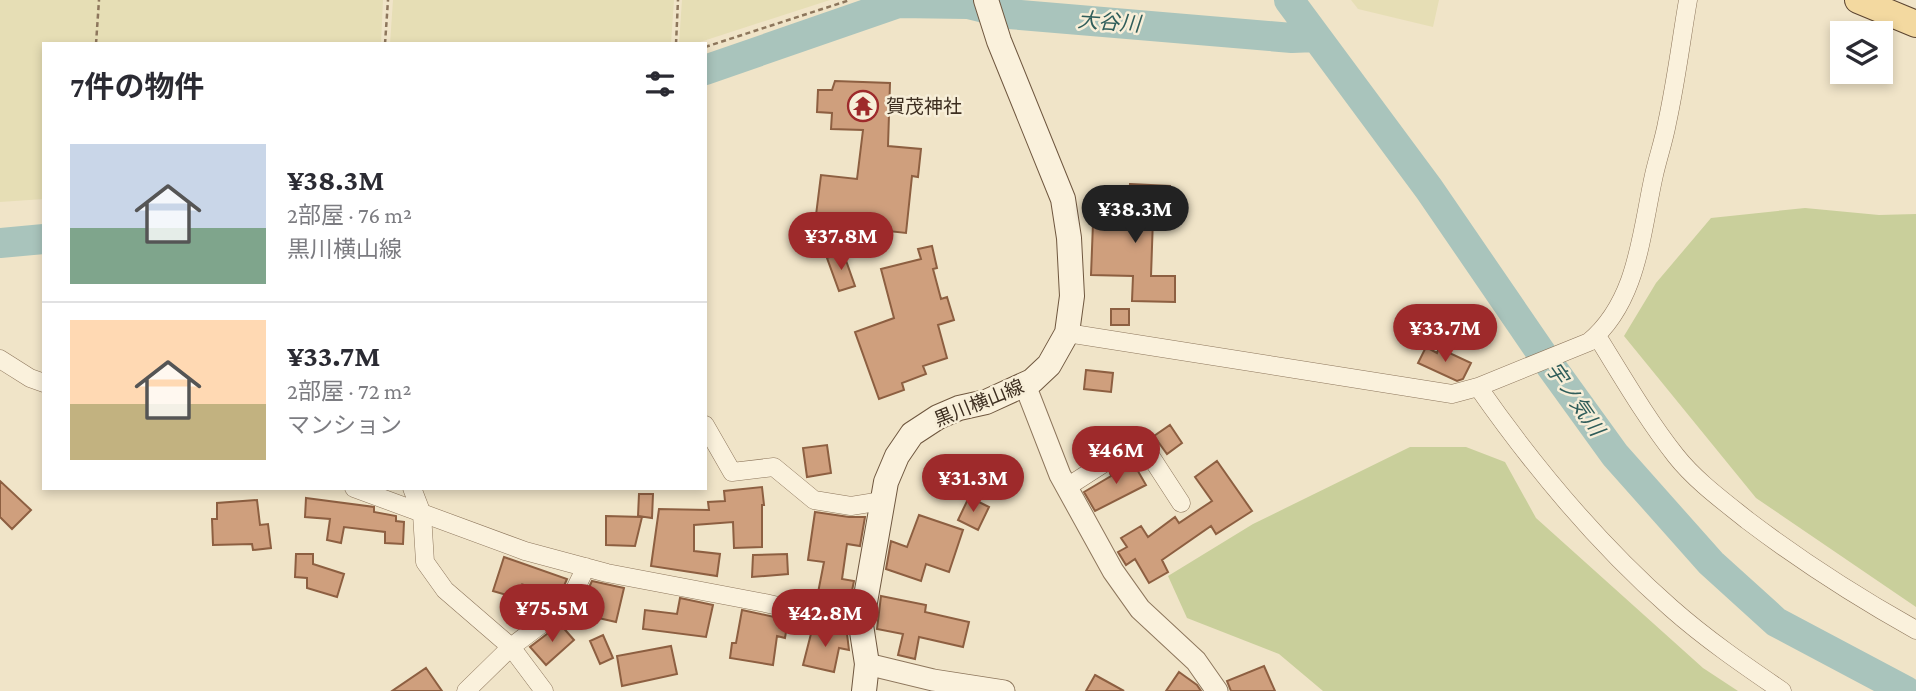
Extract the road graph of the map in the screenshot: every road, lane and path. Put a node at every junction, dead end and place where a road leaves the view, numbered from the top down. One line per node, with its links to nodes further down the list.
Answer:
1 (99, 0): 9 (path)
2 (388, 0): 10 (path)
3 (678, 0): 11 (path)
4 (850, 0): 12 (path)
5 (986, 0): 13 (main road, 黒川横山線)
6 (1688, 0): 14 (street)
7 (1858, 0): 8 (main road)
8 (1916, 24)
9 (96, 42)
10 (385, 42)
11 (676, 42)
12 (707, 46)
13 (1067, 332): 17 (street); 18 (main road, 黒川横山線)
14 (1593, 339): 17 (street); 28 (street)
15 (0, 359): 16 (street)
16 (42, 382)
17 (1485, 383): 36 (street)
18 (1025, 385): 20 (street); 23 (main road, 黒川横山線)
19 (707, 428): 23 (street)
20 (1066, 487): 24 (street); 35 (street)
21 (359, 490): 25 (street)
22 (413, 490): 25 (street)
23 (882, 501): 27 (main road, 黒川横山線)
24 (1181, 503)
25 (422, 514): 26 (street); 29 (street)
26 (586, 567): 27 (street); 29 (street)
27 (861, 625): 30 (main road, 黒川横山線)
28 (1916, 630)
29 (511, 647): 31 (street); 32 (street)
30 (867, 664): 33 (main road, 黒川横山線); 34 (street)
31 (466, 691)
32 (544, 691)
33 (864, 691)
34 (1004, 691)
35 (1217, 691)
36 (1782, 691)

